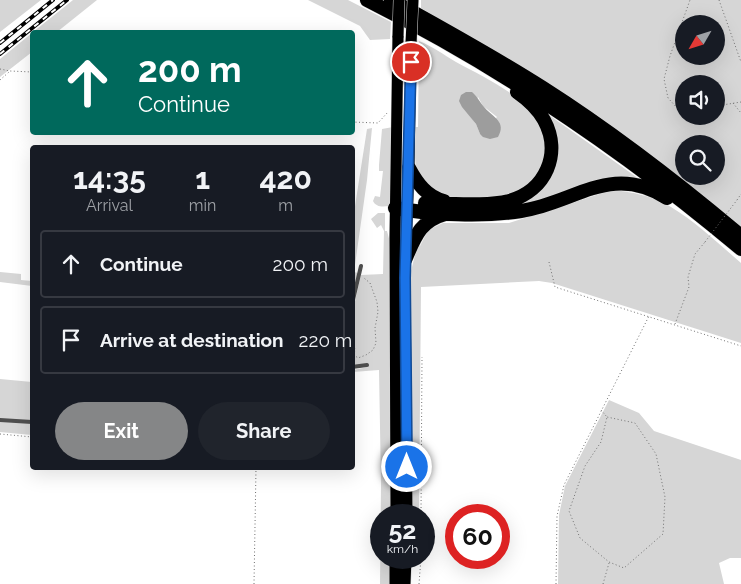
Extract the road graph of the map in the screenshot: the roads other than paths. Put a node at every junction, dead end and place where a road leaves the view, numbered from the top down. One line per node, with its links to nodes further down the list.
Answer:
1 (367, 0): 5 (highway)
2 (391, 0): 10 (highway)
3 (400, 0): 7 (main road, bridge)
4 (413, 0): 6 (main road, bridge)
5 (454, 47): 8 (highway); 9 (highway)
6 (409, 168): 7 (main road); 8 (highway)
7 (404, 207): 8 (highway); 13 (main road)
8 (452, 208): 9 (highway); 13 (highway)
9 (720, 231): 11 (highway)
10 (741, 236)
11 (741, 249)
12 (361, 266): 14 (lane)
13 (401, 272): 19 (main road); 20 (main road)
14 (355, 292)
15 (367, 365): 16 (lane)
16 (355, 367)
17 (0, 420): 18 (lane)
18 (30, 422)
19 (396, 504)
20 (406, 504)
21 (395, 569): 23 (main road)
22 (406, 569): 24 (main road)
23 (395, 584)
24 (405, 584)

